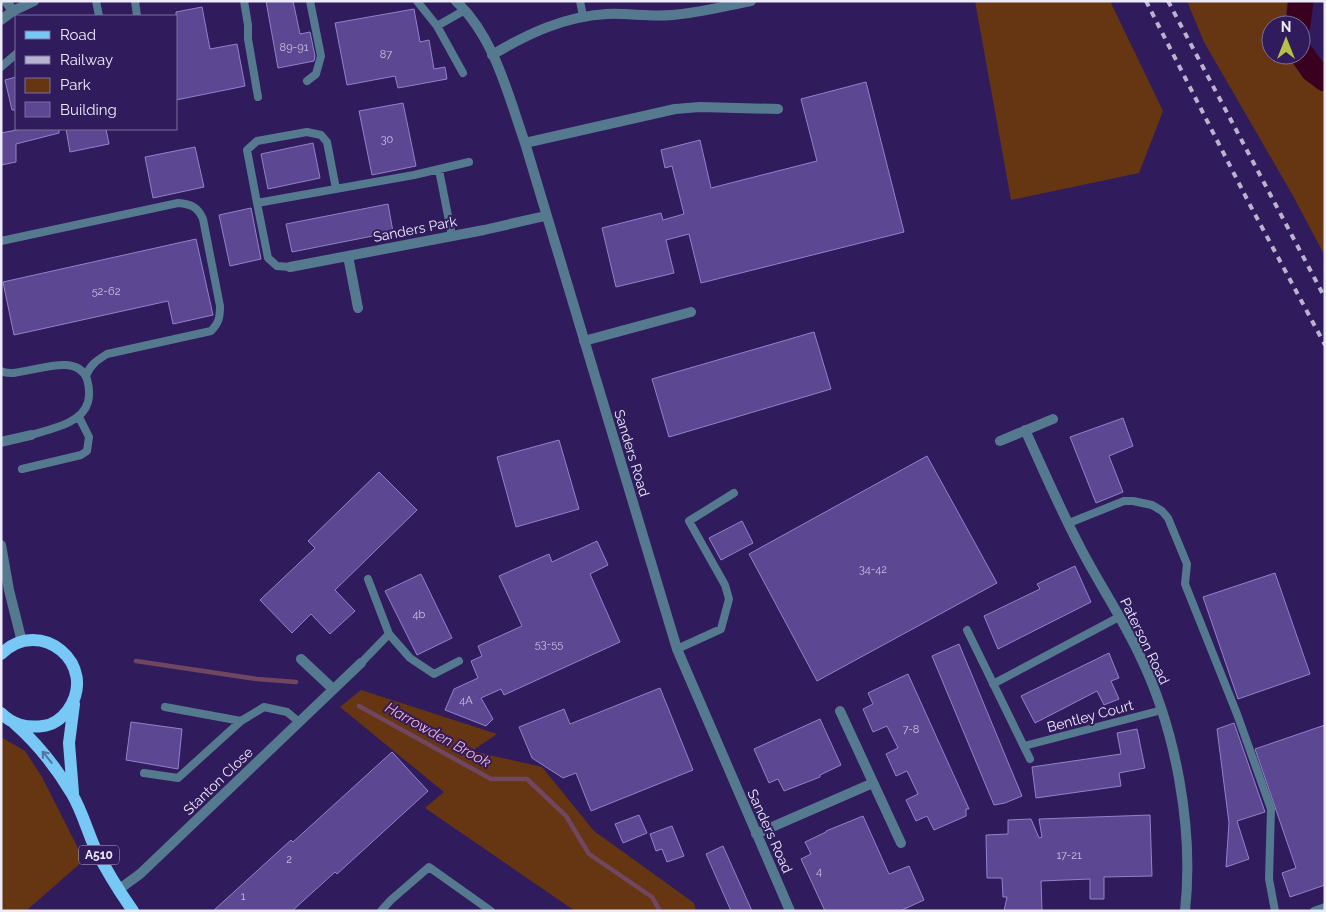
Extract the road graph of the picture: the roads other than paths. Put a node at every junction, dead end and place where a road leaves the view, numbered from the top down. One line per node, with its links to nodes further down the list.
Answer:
1 (6, 1): 13 (street)
2 (34, 1): 13 (street)
3 (96, 1): 14 (lane)
4 (135, 1): 15 (lane)
5 (244, 1): 24 (lane)
6 (310, 1): 23 (lane)
7 (417, 1): 18 (lane)
8 (456, 1): 12 (street, Sanders Road)
9 (580, 1): 16 (lane)
10 (751, 1): 11 (street)
11 (698, 6): 16 (street)
12 (465, 10): 18 (lane); 20 (street, Sanders Road)
13 (12, 11): 17 (street)
14 (99, 15)
15 (138, 15)
16 (582, 16): 20 (street)
17 (1, 20)
18 (437, 26): 22 (lane)
19 (15, 55): 21 (lane)
20 (492, 55): 26 (street, Sanders Road)
21 (1, 66)
22 (463, 73)
23 (308, 80)
24 (258, 97)
25 (778, 109): 26 (street)
26 (524, 143): 31 (street, Sanders Road)
27 (469, 162): 28 (lane)
28 (439, 170): 29 (lane); 32 (lane)
29 (336, 189): 30 (lane); 30 (lane)
30 (257, 203): 35 (lane)
31 (546, 216): 32 (street, Sanders Park); 38 (street, Sanders Road)
32 (452, 236): 34 (street, Sanders Park)
33 (1, 241): 40 (lane)
34 (348, 256): 35 (street, Sanders Park); 36 (street)
35 (290, 267)
36 (358, 308)
37 (692, 312): 38 (street)
38 (584, 341): 56 (street, Sanders Road)
39 (1, 371): 40 (lane)
40 (86, 376): 41 (lane)
41 (79, 417): 44 (lane); 47 (lane)
42 (1053, 419): 43 (street)
43 (1025, 430): 45 (street); 49 (street, Paterson Road)
44 (31, 435): 46 (street)
45 (1000, 441)
46 (1, 442)
47 (22, 469)
48 (734, 493): 56 (lane)
49 (1069, 523): 52 (street, Paterson Road); 84 (lane)
50 (1, 545): 55 (street)
51 (368, 579): 54 (lane)
52 (1119, 617): 61 (lane); 65 (street, Paterson Road)
53 (967, 630): 61 (lane)
54 (389, 634): 59 (lane); 60 (lane)
55 (22, 642): 57 (main road); 63 (main road)
56 (677, 649): 75 (street, Sanders Road)
57 (1, 654)
58 (301, 659): 62 (street)
59 (459, 661)
60 (361, 663): 62 (street, Stanton Close)
61 (993, 684): 70 (lane)
62 (334, 689): 69 (street, Stanton Close)
63 (74, 702): 67 (main road); 74 (main road, A510)
64 (165, 707): 68 (lane)
65 (1162, 710): 70 (lane, Bentley Court); 83 (street, Paterson Road)
66 (840, 711): 73 (street)
67 (6, 718): 74 (main road, A510, one-way to 67)
68 (241, 721): 69 (lane); 72 (lane)
69 (299, 722): 77 (street, Stanton Close)
70 (1024, 746): 71 (lane)
71 (1030, 759)
72 (144, 773)
73 (873, 783): 75 (street); 76 (street)
74 (73, 796): 77 (main road, A510)
75 (756, 834): 82 (street, Sanders Road)
76 (900, 843)
77 (118, 890): 80 (main road, A510)
78 (1325, 907): 85 (lane)
79 (382, 910): 81 (lane)
80 (133, 911)
81 (491, 911)
82 (790, 911)
83 (1185, 911)
84 (1276, 911)
85 (1314, 911)

